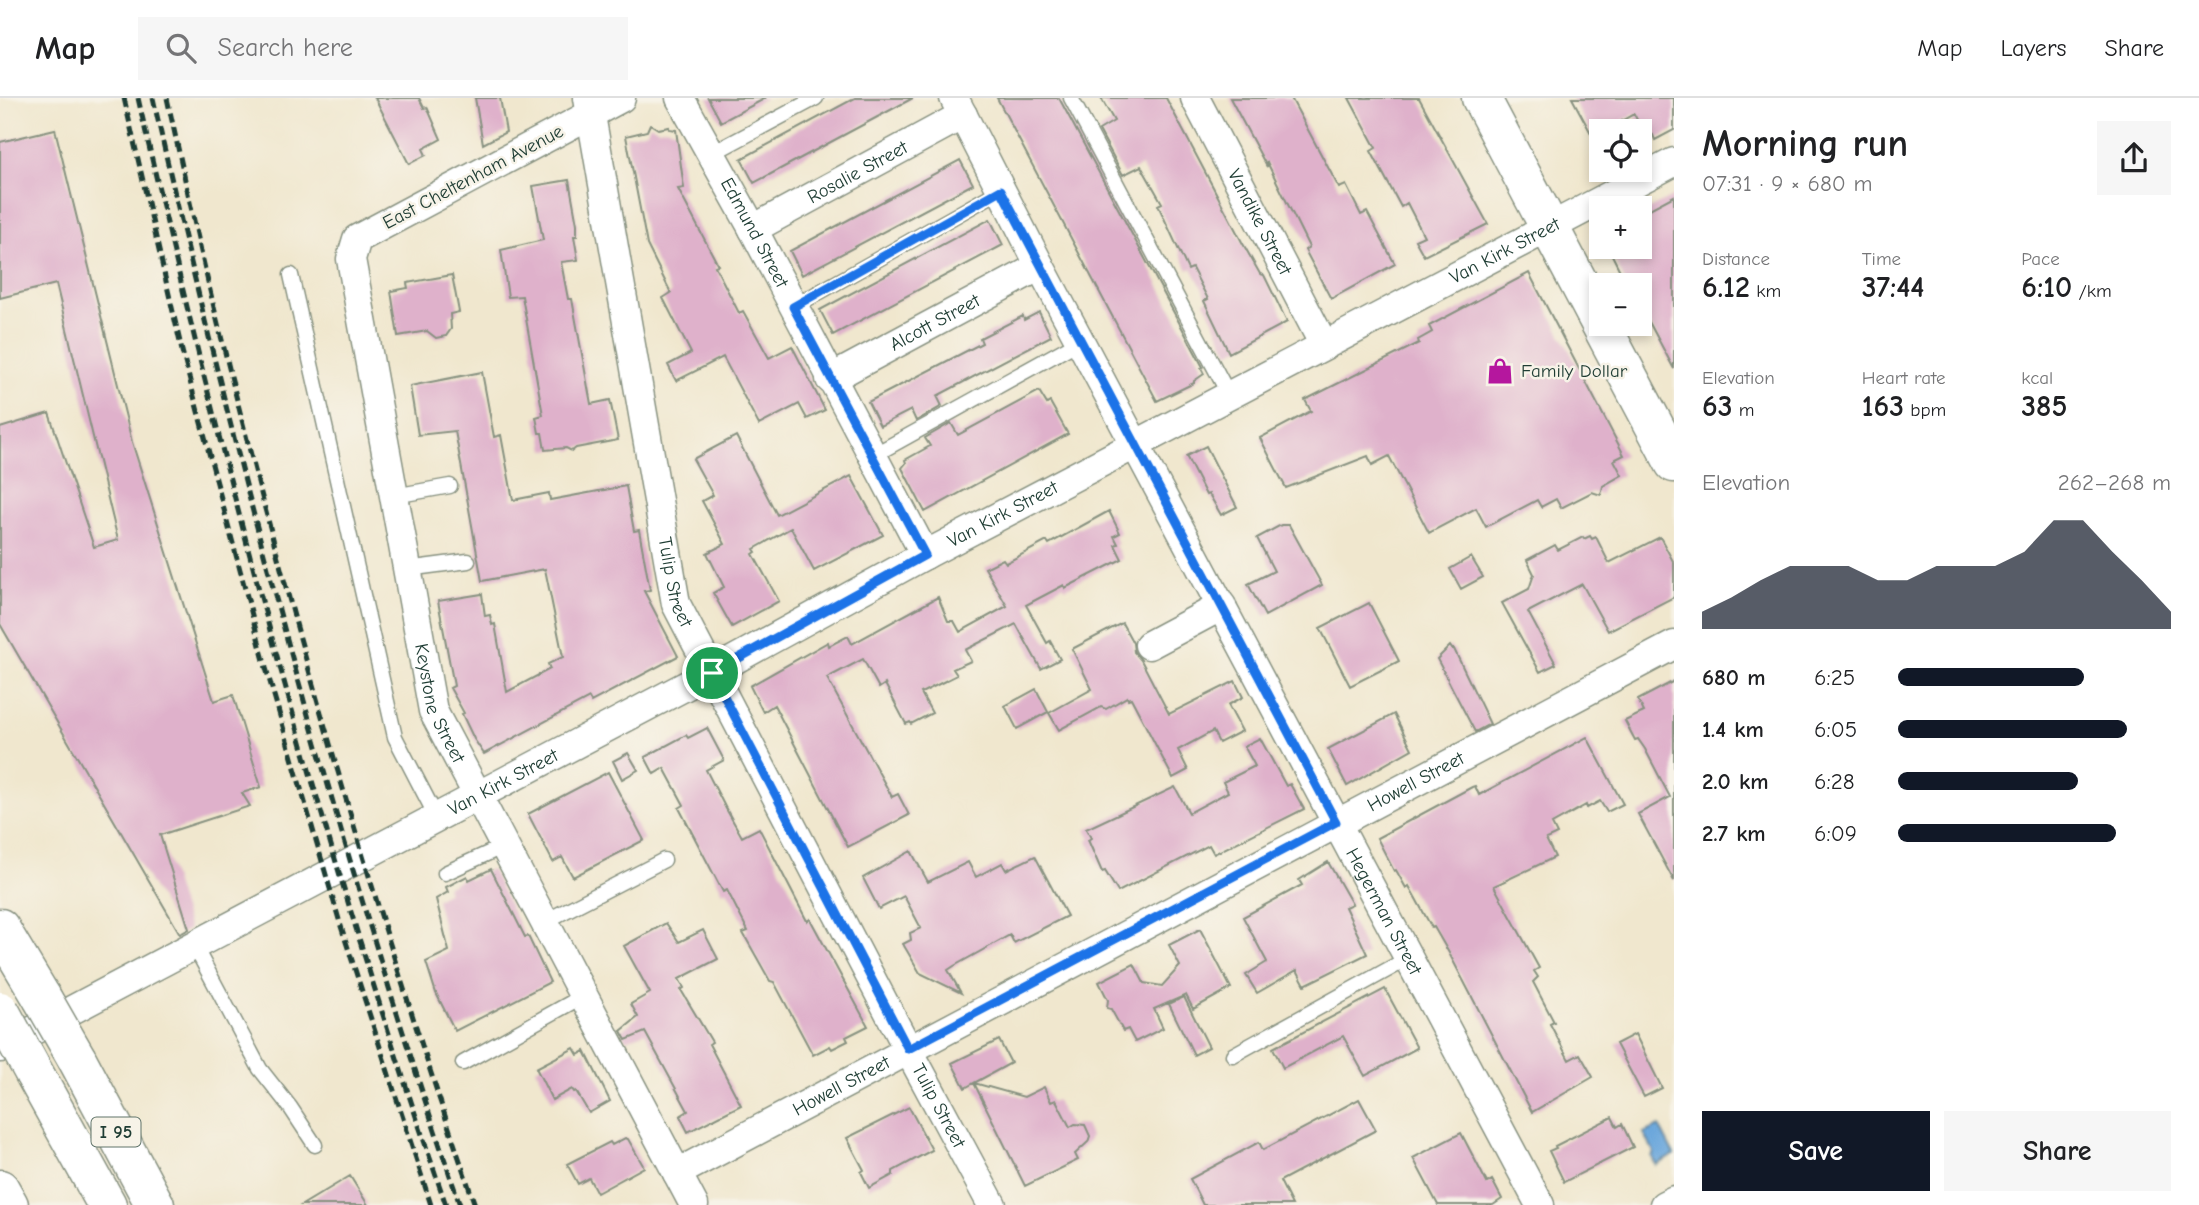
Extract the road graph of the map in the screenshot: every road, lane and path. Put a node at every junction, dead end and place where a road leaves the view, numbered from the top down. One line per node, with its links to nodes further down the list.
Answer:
1 (621, 98): 7 (street, East Cheltenham Avenue)
2 (680, 98): 9 (street, Edmund Street)
3 (816, 98): 9 (lane)
4 (1071, 98): 21 (lane)
5 (1195, 98): 19 (street, Vandike Street)
6 (1481, 98): 12 (main road)
7 (589, 106): 14 (street, East Cheltenham Avenue); 33 (street, Tulip Street)
8 (958, 107): 11 (street, Hegerman Street); 13 (street, Rosalie Street)
9 (711, 154): 13 (street, Edmund Street)
10 (1674, 162): 12 (street, Van Kirk Street)
11 (1001, 190): 15 (street, Hegerman Street); 17 (lane)
12 (1549, 227): 19 (street, Van Kirk Street); 24 (main road)
13 (753, 229): 17 (street, Edmund Street)
14 (362, 236): 26 (street, Keystone Street)
15 (1040, 266): 18 (street, Hegerman Street); 20 (street, Alcott Street)
16 (291, 275): 35 (lane)
17 (793, 307): 20 (street, Edmund Street)
18 (1080, 341): 22 (street, Hegerman Street); 23 (lane)
19 (1324, 345): 21 (street, Van Kirk Street)
20 (830, 379): 23 (street, Edmund Street)
21 (1229, 395): 22 (street, Van Kirk Street)
22 (1136, 444): 27 (street, Van Kirk Street); 30 (street, Hegerman Street)
23 (872, 456): 27 (street, Edmund Street)
24 (1674, 463)
25 (450, 486): 26 (lane)
26 (394, 496): 29 (street, Keystone Street)
27 (925, 555): 33 (street, Van Kirk Street)
28 (468, 561): 29 (lane)
29 (407, 569): 34 (street, Keystone Street)
30 (1222, 606): 31 (street); 36 (street, Hegerman Street)
31 (1149, 645)
32 (1674, 645): 36 (street, Howell Street)
33 (712, 673): 34 (street, Van Kirk Street); 47 (street, Tulip Street)
34 (477, 796): 35 (street, Van Kirk Street); 37 (street, Keystone Street)
35 (437, 818): 42 (street, Van Kirk Street)
36 (1336, 822): 43 (street, Hegerman Street); 47 (street, Howell Street)
37 (503, 846): 39 (lane); 40 (street, Keystone Street)
38 (664, 860): 40 (lane)
39 (445, 873)
40 (544, 922): 44 (street, Keystone Street)
41 (0, 928): 56 (main road, I 95, bridge)
42 (194, 945): 46 (street, Van Kirk Street); 50 (lane)
43 (1409, 958): 48 (lane); 59 (street, Hegerman Street)
44 (583, 996): 49 (lane); 51 (street, Keystone Street)
45 (0, 1011): 55 (main road, I 95, bridge)
46 (0, 1048)
47 (908, 1049): 51 (street, Howell Street); 58 (street, Tulip Street)
48 (1233, 1055)
49 (463, 1063)
50 (314, 1146)
51 (677, 1172): 57 (street, Keystone Street)
52 (0, 1189): 54 (main road)
53 (1674, 1200): 60 (street)
54 (9, 1205)
55 (107, 1205)
56 (155, 1205)
57 (694, 1205)
58 (992, 1205)
59 (1540, 1205)
60 (1664, 1205)

